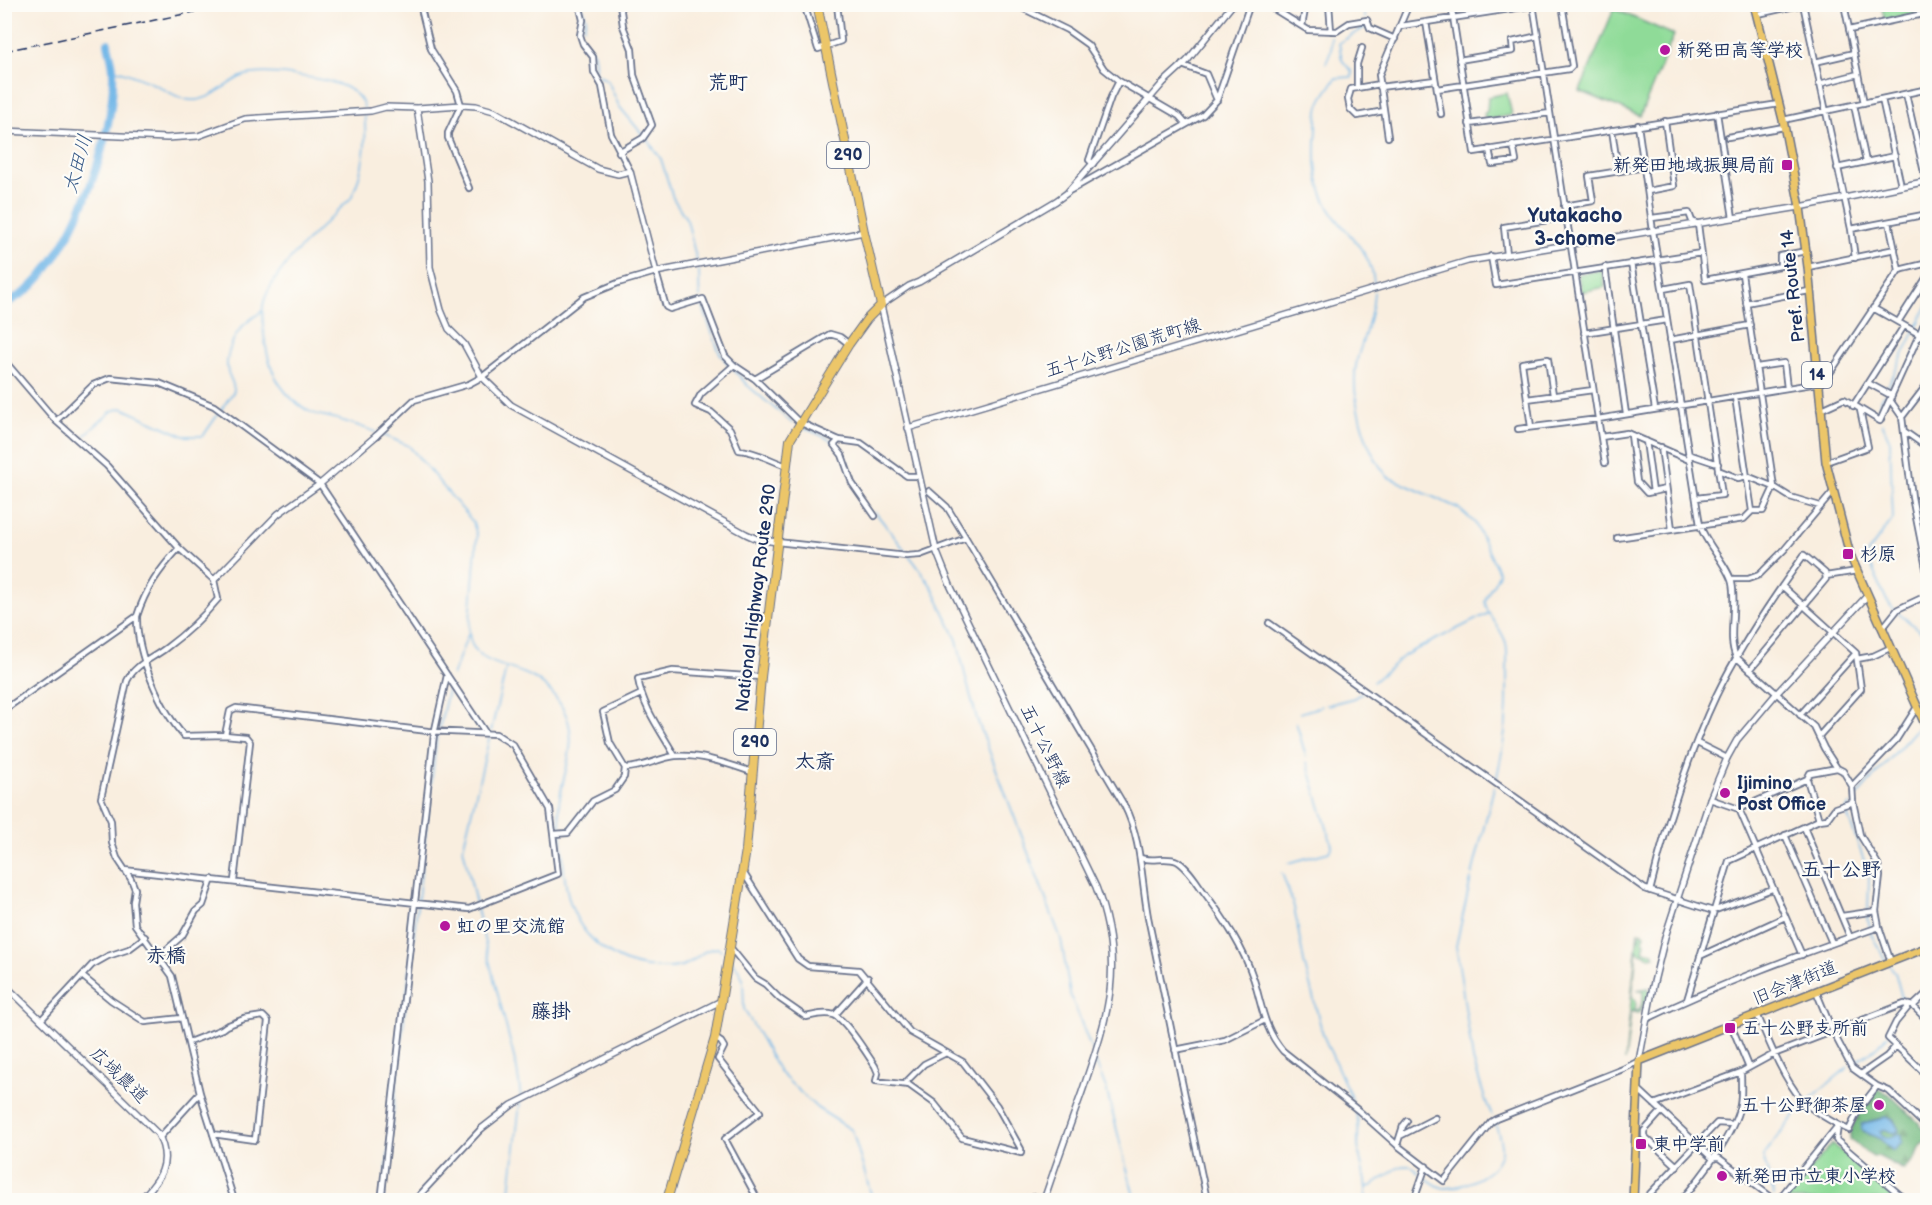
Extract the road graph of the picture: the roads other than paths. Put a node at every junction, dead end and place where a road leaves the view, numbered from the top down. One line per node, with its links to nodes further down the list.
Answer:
1 (420, 4): 54 (street)
2 (620, 4): 76 (street)
3 (804, 4): 32 (street)
4 (817, 4): 32 (highway, 290)
5 (837, 4): 32 (street)
6 (999, 4): 41 (street)
7 (1233, 4): 37 (street)
8 (1250, 4): 51 (street)
9 (1266, 4): 26 (street)
10 (1306, 4): 26 (street)
11 (1329, 4): 29 (street)
12 (1409, 4): 27 (street)
13 (1451, 4): 24 (street)
14 (1542, 4): 20 (street)
15 (1562, 4): 38 (street)
16 (1754, 4): 23 (main road, Pref. Route 14 / 14)
17 (1844, 4): 28 (street)
18 (1926, 4): 22 (street)
19 (580, 5): 76 (street)
20 (1533, 5): 24 (street); 30 (street)
21 (1804, 5): 23 (street); 36 (street)
22 (1928, 12): 28 (street)
23 (1758, 14): 53 (main road, Pref. Route 14 / 14)
24 (1453, 18): 25 (street); 35 (street)
25 (1426, 22): 27 (street); 40 (street)
26 (1302, 26): 29 (street)
27 (1401, 26): 31 (street)
28 (1849, 30): 34 (street)
29 (1330, 31): 31 (street)
30 (1538, 36): 35 (street); 38 (street)
31 (1395, 39): 43 (street)
32 (826, 47): 100 (highway, 290)
33 (1362, 48): 45 (street)
34 (1854, 53): 36 (street); 39 (street)
35 (1459, 60): 44 (street)
36 (1815, 62): 42 (street)
37 (1182, 65): 49 (street); 51 (street)
38 (1543, 73): 44 (street); 59 (street)
39 (1858, 74): 42 (street); 52 (street)
40 (1435, 80): 43 (street); 46 (street)
41 (1119, 81): 49 (street); 79 (street)
42 (1819, 84): 58 (street)
43 (1380, 85): 45 (street); 57 (street)
44 (1463, 86): 46 (street); 64 (street)
45 (1357, 88): 57 (street)
46 (1437, 89): 61 (street)
47 (1928, 89): 48 (street)
48 (1906, 94): 50 (street); 75 (street)
49 (1150, 99): 63 (street); 79 (street)
50 (1882, 99): 52 (street); 77 (street)
51 (1217, 100): 63 (street)
52 (1864, 103): 55 (street)
53 (1779, 104): 60 (street); 65 (main road, Pref. Route 14 / 14)
54 (461, 105): 56 (street); 82 (street); 86 (street)
55 (1854, 105): 58 (street); 78 (street)
56 (417, 108): 68 (street); 139 (street)
57 (1384, 111): 69 (street)
58 (1825, 111): 65 (street); 81 (street)
59 (1550, 112): 64 (street); 71 (street)
60 (1717, 113): 62 (street); 95 (street)
61 (1441, 114)
62 (1665, 121): 66 (street); 88 (street)
63 (1186, 124): 87 (street)
64 (1469, 124): 73 (street)
65 (1783, 124): 70 (street); 91 (main road, Pref. Route 14 / 14)
66 (1638, 125): 67 (street); 80 (street)
67 (1612, 130): 71 (street); 83 (street)
68 (4, 131)
69 (1388, 137)
70 (1728, 137)
71 (1554, 139): 72 (street); 90 (street)
72 (1513, 145): 73 (street); 73 (street)
73 (1489, 149)
74 (1928, 149): 75 (street)
75 (1919, 151): 84 (street)
76 (619, 152): 82 (street)
77 (1895, 156): 78 (street); 85 (street)
78 (1866, 162): 81 (street)
79 (1093, 164): 87 (street)
80 (1645, 167): 83 (street); 88 (street)
81 (1837, 168): 89 (street)
82 (630, 171): 114 (street)
83 (1618, 171): 90 (street)
84 (1927, 181): 85 (street)
85 (1902, 186): 89 (street)
86 (469, 188)
87 (1069, 191): 121 (street)
88 (1648, 191): 94 (street)
89 (1844, 198): 91 (street); 98 (street)
90 (1564, 206): 93 (street)
91 (1800, 207): 95 (street); 103 (main road, Pref. Route 14 / 14)
92 (1928, 214): 96 (street)
93 (1566, 217): 101 (street); 105 (street)
94 (1652, 218): 97 (street); 99 (street)
95 (1733, 218): 97 (street)
96 (1889, 222): 98 (street); 102 (street)
97 (1698, 224): 99 (street); 104 (street)
98 (1851, 229): 107 (street)
99 (1653, 231): 101 (street); 108 (street)
100 (864, 232): 114 (street); 121 (highway, 290)
101 (1570, 244): 105 (street); 115 (street)
102 (1895, 249): 107 (street); 113 (street)
103 (1806, 251): 112 (main road, Pref. Route 14 / 14); 116 (street)
104 (1701, 253): 108 (street); 116 (street)
105 (1507, 254): 106 (street)
106 (1491, 256): 115 (street); 163 (street, 五十公野公園荒町線)
107 (1855, 258): 112 (street)
108 (1658, 259): 109 (street); 118 (street)
109 (1631, 263): 111 (street); 126 (street)
110 (1928, 263): 113 (street)
111 (1605, 267): 115 (street); 129 (street)
112 (1808, 267): 119 (main road, Pref. Route 14 / 14)
113 (1899, 270): 122 (street)
114 (656, 272): 137 (street); 139 (street)
115 (1575, 272): 130 (street)
116 (1742, 274): 120 (street)
117 (1928, 275): 125 (street)
118 (1663, 289): 124 (street); 132 (street)
119 (1809, 291): 120 (street); 141 (main road, Pref. Route 14 / 14)
120 (1746, 303): 127 (street)
121 (881, 305): 135 (highway, National Highway Route 290 / 290); 163 (street, 五十公野線)
122 (1873, 308): 125 (street); 141 (street)
123 (1928, 315): 131 (street)
124 (1667, 320): 126 (street); 133 (street)
125 (1898, 322): 128 (street)
126 (1641, 324): 129 (street); 154 (street)
127 (1749, 326): 132 (street); 138 (street)
128 (1904, 326): 131 (street); 142 (street)
129 (1613, 328): 130 (street); 157 (street)
130 (1584, 333): 145 (street)
131 (1919, 334): 134 (street); 149 (street)
132 (1698, 336): 133 (street); 151 (street)
133 (1670, 340): 152 (street)
134 (1928, 342)
135 (849, 344): 140 (street); 161 (highway, National Highway Route 290 / 290)
136 (4, 360): 160 (street)
137 (734, 365): 140 (street); 176 (street)
138 (1757, 367): 144 (street); 146 (street)
139 (482, 377): 167 (street); 194 (street)
140 (755, 379): 161 (street)
141 (1818, 383): 144 (street); 155 (main road, Pref. Route 14 / 14)
142 (1868, 383): 149 (street); 153 (street)
143 (1928, 383): 158 (street)
144 (1787, 388): 146 (street)
145 (1593, 390): 147 (street); 159 (street)
146 (1761, 392): 148 (street); 181 (street)
147 (1553, 395): 150 (street); 150 (street)
148 (1735, 397): 151 (street); 179 (street)
149 (1891, 398): 156 (street); 158 (street)
150 (1527, 399): 162 (street)
151 (1708, 401): 152 (street); 177 (street)
152 (1680, 406): 154 (street); 173 (street)
153 (1853, 406): 155 (street); 156 (street)
154 (1655, 410): 157 (street)
155 (1820, 410): 174 (main road, Pref. Route 14 / 14)
156 (1860, 410): 174 (street)
157 (1626, 414): 159 (street)
158 (1902, 417): 165 (street)
159 (1598, 419): 162 (street); 168 (street)
160 (56, 421): 180 (street); 195 (street)
161 (800, 422): 169 (street); 176 (highway, National Highway Route 290 / 290)
162 (1531, 427): 164 (street)
163 (908, 428): 178 (street, 五十公野線)
164 (1518, 429)
165 (1904, 431): 172 (street); 199 (street)
166 (1631, 435): 168 (street); 170 (street); 184 (street)
167 (376, 436): 180 (street)
168 (1601, 436): 175 (street)
169 (839, 440): 178 (street); 189 (street)
170 (1646, 441): 171 (street); 184 (street)
171 (1661, 447): 173 (street); 182 (street)
172 (1928, 448)
173 (1689, 457): 177 (street); 186 (street)
174 (1826, 462): 185 (main road, Pref. Route 14 / 14)
175 (1605, 463)
176 (787, 466): 194 (highway, National Highway Route 290 / 290)
177 (1718, 467): 179 (street); 186 (street)
178 (918, 476): 196 (street, 五十公野線)
179 (1747, 476): 181 (street); 188 (street)
180 (320, 484): 201 (street); 215 (street)
181 (1774, 487): 187 (street); 188 (street)
182 (1666, 489): 184 (street); 191 (street)
183 (929, 491): 192 (street)
184 (1653, 492)
185 (1833, 492): 187 (street); 197 (main road, Pref. Route 14 / 14)
186 (1696, 498): 190 (street)
187 (1820, 506): 200 (street)
188 (1752, 511): 190 (street)
189 (875, 516)
190 (1700, 525): 191 (street); 200 (street)
191 (1672, 529): 193 (street)
192 (966, 538): 196 (street); 243 (street)
193 (1617, 538)
194 (777, 542): 196 (street); 216 (highway, National Highway Route 290 / 290)
195 (179, 548): 201 (street); 206 (street)
196 (936, 550): 325 (street, 五十公野線)
197 (1857, 571): 198 (street); 204 (main road, Pref. Route 14 / 14)
198 (1826, 576): 202 (street); 205 (street)
199 (1928, 578)
200 (1731, 579): 212 (street)
201 (214, 580): 213 (street)
202 (1782, 586): 205 (street); 212 (street)
203 (1928, 595): 208 (street)
204 (1867, 596): 208 (main road, Pref. Route 14 / 14); 209 (street)
205 (1803, 605): 209 (street); 214 (street)
206 (137, 616): 213 (street); 220 (street)
207 (1269, 623): 249 (street)
208 (1882, 629): 210 (main road, Pref. Route 14 / 14)
209 (1833, 634): 211 (street); 218 (street)
210 (1890, 648): 211 (street); 219 (main road, Pref. Route 14 / 14)
211 (1857, 656): 221 (street); 226 (street)
212 (1737, 657): 214 (street); 227 (street)
213 (145, 662): 225 (street); 244 (street)
214 (1750, 670): 218 (street)
215 (447, 675): 222 (street); 224 (street)
216 (761, 677): 217 (street); 232 (highway, National Highway Route 290 / 290)
217 (641, 694): 228 (street); 230 (street)
218 (1776, 694): 221 (street); 229 (street)
219 (1917, 707): 223 (main road, Pref. Route 14 / 14); 234 (street)
220 (4, 710)
221 (1800, 715): 226 (street)
222 (435, 731): 224 (street); 225 (street); 251 (street)
223 (1928, 731)
224 (485, 732): 240 (street)
225 (225, 735): 247 (street)
226 (1819, 735): 231 (street)
227 (1697, 743): 229 (street); 249 (street)
228 (675, 756): 230 (street); 232 (street)
229 (1727, 758): 235 (street)
230 (625, 768): 240 (street)
231 (1837, 768): 233 (street); 234 (street)
232 (752, 772): 245 (highway, National Highway Route 290 / 290)
233 (1807, 779): 237 (street); 238 (street)
234 (1852, 786): 236 (street)
235 (1710, 799): 237 (street); 250 (street)
236 (1852, 802): 238 (street); 252 (street)
237 (1739, 809): 242 (street)
238 (1819, 820): 239 (street)
239 (1804, 827): 241 (street); 254 (street)
240 (554, 834): 251 (street)
241 (1785, 835): 242 (street); 259 (street)
242 (1755, 848): 248 (street); 253 (street)
243 (1141, 858): 279 (street); 286 (street)
244 (124, 870): 246 (street); 257 (street)
245 (742, 870): 260 (highway, National Highway Route 290 / 290); 267 (street)
246 (212, 879): 247 (street); 263 (street)
247 (234, 881): 251 (street)
248 (1773, 889): 253 (street); 255 (street)
249 (1650, 891): 250 (street)
250 (1677, 901): 253 (street); 277 (street)
251 (414, 902): 316 (street)
252 (1876, 910): 254 (street); 256 (street)
253 (1713, 911): 264 (street)
254 (1842, 916): 258 (street)
255 (1785, 917): 262 (street); 264 (street)
256 (1879, 927): 258 (street); 265 (street)
257 (145, 937): 263 (street); 266 (street)
258 (1850, 937): 259 (street)
259 (1832, 943): 262 (street)
260 (730, 947): 272 (highway, National Highway Route 290 / 290); 275 (street)
261 (1927, 948): 265 (main road, 旧会津街道)
262 (1802, 955): 271 (street)
263 (159, 956): 276 (street)
264 (1700, 956): 271 (street)
265 (1891, 962): 269 (main road, 旧会津街道)
266 (82, 976): 276 (street); 278 (street)
267 (868, 978): 275 (street); 287 (street)
268 (4, 984): 278 (street, 広域農道)
269 (1816, 991): 274 (main road, 旧会津街道); 282 (street)
270 (1927, 994): 273 (street)
271 (1687, 1000): 277 (street)
272 (721, 1001): 283 (highway, National Highway Route 290 / 290); 305 (street)
273 (1911, 1006): 280 (street); 282 (street); 285 (street)
274 (1757, 1014): 281 (main road, 旧会津街道); 288 (street)
275 (835, 1016): 294 (street)
276 (182, 1018): 284 (street)
277 (1647, 1019): 289 (street)
278 (41, 1020): 310 (street, 広域農道)
279 (1265, 1020): 286 (street); 312 (street)
280 (1928, 1021)
281 (1731, 1025): 289 (main road, 旧会津街道); 290 (street)
282 (1833, 1032): 288 (street); 292 (street)
283 (715, 1038): 322 (highway, National Highway Route 290 / 290); 323 (street)
284 (189, 1042): 297 (street); 307 (street)
285 (1896, 1046): 292 (street); 293 (street)
286 (1175, 1050): 326 (street)
287 (946, 1053): 294 (street); 294 (street)
288 (1774, 1054): 290 (street); 303 (street)
289 (1639, 1060): 296 (main road); 314 (street)
290 (1748, 1066): 291 (street)
291 (1741, 1072): 298 (street); 302 (street)
292 (1861, 1074): 295 (street)
293 (1928, 1076)
294 (904, 1084)
295 (1878, 1086): 303 (street); 304 (street)
296 (1638, 1089): 298 (street); 306 (main road)
297 (200, 1094): 307 (street); 310 (street)
298 (1654, 1104): 299 (street)
299 (1661, 1112): 309 (street); 311 (street)
300 (1435, 1118): 308 (street)
301 (1407, 1121): 308 (street)
302 (1732, 1124): 311 (street); 313 (street)
303 (1838, 1126): 330 (street); 331 (street)
304 (1928, 1128)
305 (481, 1129): 321 (street)
306 (1637, 1129): 309 (street); 318 (main road)
307 (213, 1134): 320 (street)
308 (1400, 1136): 312 (street)
309 (1644, 1136): 315 (street)
310 (160, 1137): 319 (street)
311 (1697, 1144): 313 (street); 315 (street)
312 (1397, 1145): 314 (street)
313 (1712, 1158): 329 (street); 330 (street)
314 (1426, 1166): 327 (street)
315 (1677, 1166): 328 (street)
316 (382, 1193)
317 (1034, 1197): 324 (street)
318 (1634, 1197): 328 (street)
319 (140, 1200)
320 (234, 1200)
321 (416, 1200)
322 (667, 1200)
323 (758, 1200)
324 (1027, 1200)
325 (1044, 1200)
326 (1207, 1200)
327 (1414, 1200)
328 (1642, 1200)
329 (1682, 1200)
330 (1775, 1200)
331 (1906, 1200)

